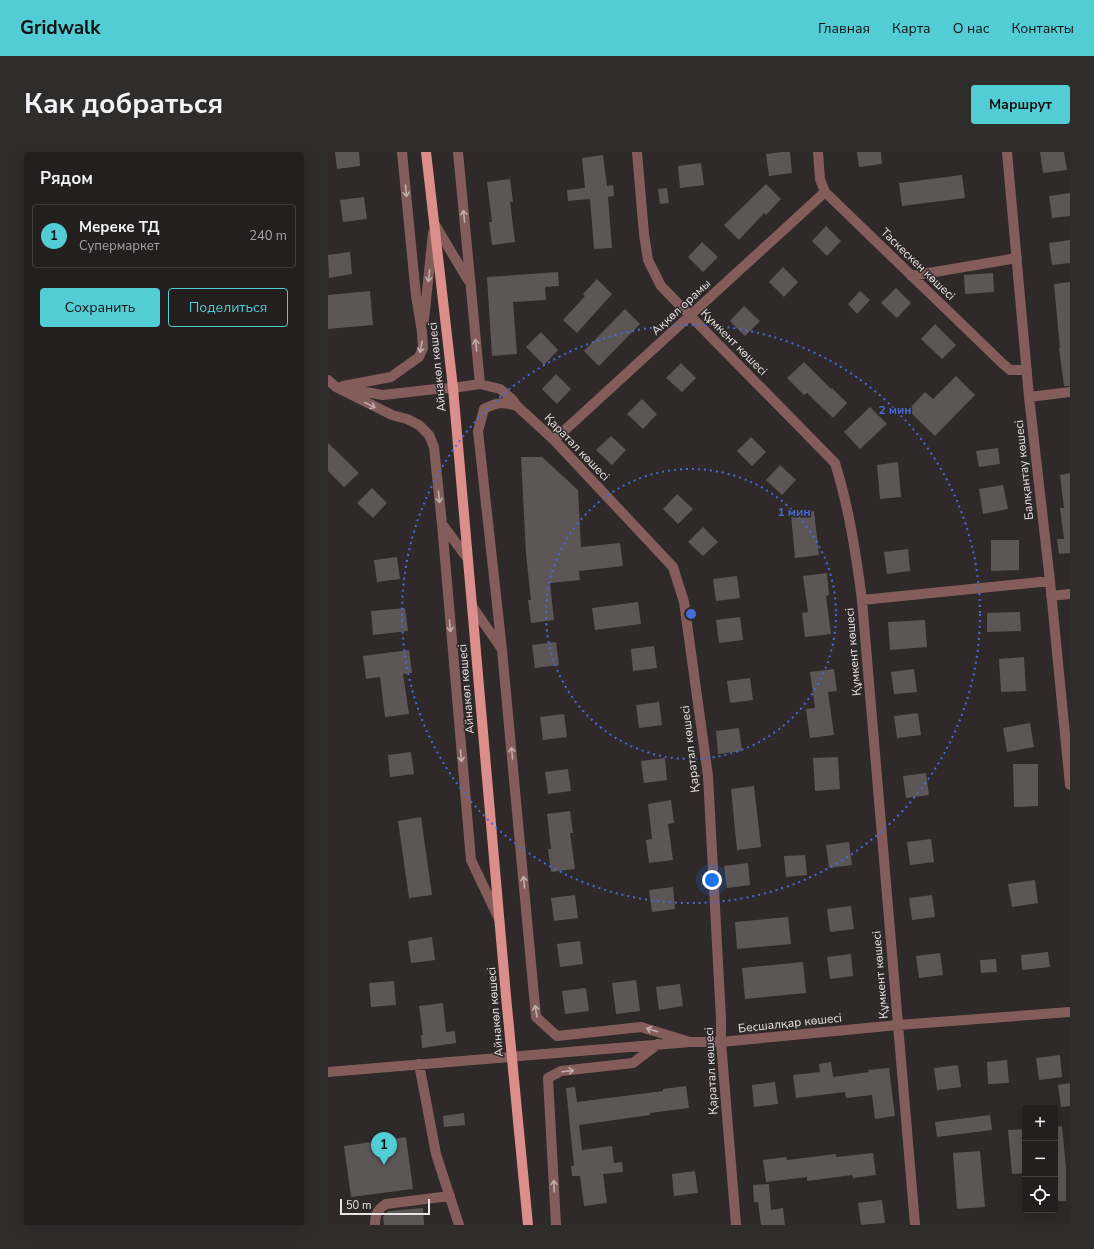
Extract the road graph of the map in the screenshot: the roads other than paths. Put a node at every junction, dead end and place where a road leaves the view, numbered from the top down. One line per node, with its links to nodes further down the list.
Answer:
1 (402, 152): 13 (street, one-way to 13)
2 (426, 152): 8 (main road, Айнакөл көшесі)
3 (458, 152): 11 (street, one-way to 3)
4 (637, 152): 12 (street, Құмкент көшесі)
5 (818, 152): 7 (street, Таскескен көшесі)
6 (1007, 152): 9 (street, Балқантау көшесі)
7 (825, 192): 10 (street, Таскескен көшесі); 12 (street, Ақкөл орамы)
8 (434, 223): 11 (street); 13 (street, one-way to 13); 18 (main road, Айнакөл көшесі)
9 (1017, 258): 10 (street); 14 (street, Балқантау көшесі)
10 (911, 276): 14 (street, Таскескен көшесі)
11 (470, 284): 16 (street, one-way to 11)
12 (690, 317): 22 (street, Ақкөл орамы); 28 (street, Құмкент көшесі)
13 (422, 332): 17 (street, one-way to 17)
14 (1027, 370): 20 (street, Балқантау көшесі)
15 (328, 380): 17 (street)
16 (480, 384): 18 (street, Қаратал көшесі); 21 (street, Қаратал көшесі)
17 (336, 387): 18 (street, Қаратал көшесі); 23 (street, one-way to 23)
18 (453, 388): 24 (main road, Айнакөл көшесі)
19 (1070, 392): 20 (street)
20 (1029, 397): 25 (street, Балқантау көшесі)
21 (517, 406): 22 (street, Қаратал көшесі); 30 (street)
22 (554, 440): 36 (street, Қаратал көшесі)
23 (442, 524): 24 (street); 32 (street, one-way to 32)
24 (468, 559): 29 (main road, Айнакөл көшесі)
25 (1050, 581): 27 (street, Балқантау көшесі); 28 (street)
26 (1070, 594): 27 (street)
27 (1051, 596): 31 (street, Балқантау көшесі)
28 (862, 600): 34 (street, Құмкент көшесі)
29 (472, 606): 30 (street); 32 (main road, Айнакөл көшесі)
30 (502, 650): 35 (street, one-way to 30)
31 (1070, 785)
32 (500, 921): 38 (main road, Айнакөл көшесі)
33 (1070, 1012): 34 (street, Бесшалқар көшесі)
34 (898, 1025): 36 (street, Бесшалқар көшесі); 48 (street, Құмкент көшесі)
35 (690, 1042): 36 (street, Бесшалқар көшесі); 37 (street, Бесшалқар көшесі)
36 (721, 1042): 47 (street, Қаратал көшесі)
37 (658, 1044): 38 (street, Бесшалқар көшесі); 46 (street, one-way to 37)
38 (512, 1056): 39 (street, Бесшалқар көшесі); 42 (main road, Айнакөл көшесі)
39 (418, 1064): 40 (street, Бесшалқар көшесі); 41 (street)
40 (328, 1072)
41 (450, 1196): 43 (street); 44 (street)
42 (527, 1220): 45 (main road)
43 (375, 1225)
44 (459, 1225)
45 (533, 1225)
46 (556, 1225)
47 (736, 1225)
48 (915, 1225)

